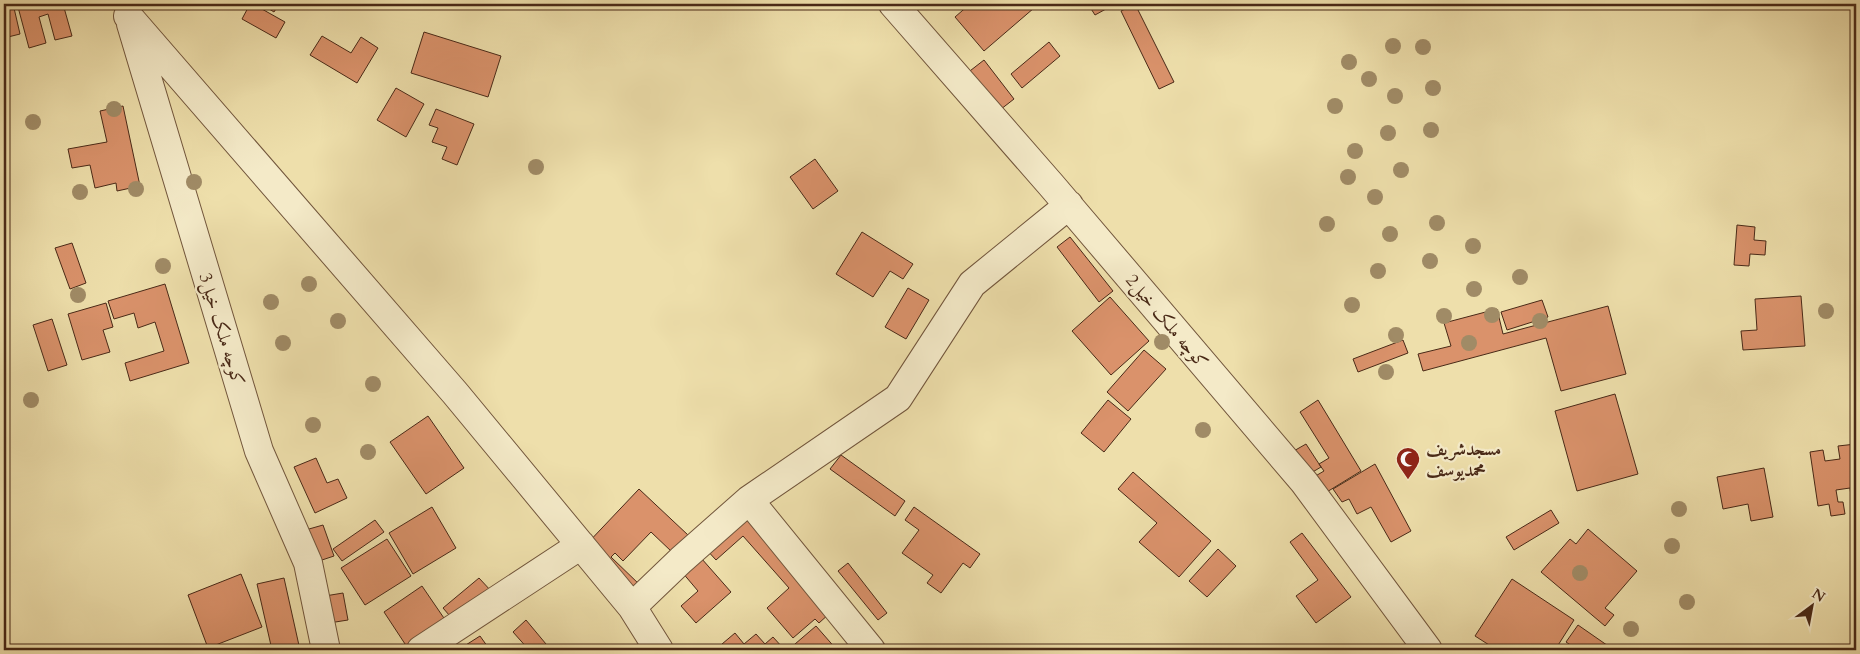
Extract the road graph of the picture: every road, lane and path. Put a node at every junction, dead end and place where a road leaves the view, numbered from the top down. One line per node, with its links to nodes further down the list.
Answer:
1 (893, 4): 3 (street, کوچه ملک خیل2)
2 (127, 10): 5 (street); 7 (street, کوچه ملک خیل3)
3 (1069, 205): 4 (street); 11 (street, کوچه ملک خیل2)
4 (749, 500): 6 (street); 10 (street)
5 (581, 545): 6 (street); 8 (street)
6 (632, 607): 9 (street)
7 (326, 650)
8 (421, 650)
9 (659, 650)
10 (871, 650)
11 (1428, 650)

